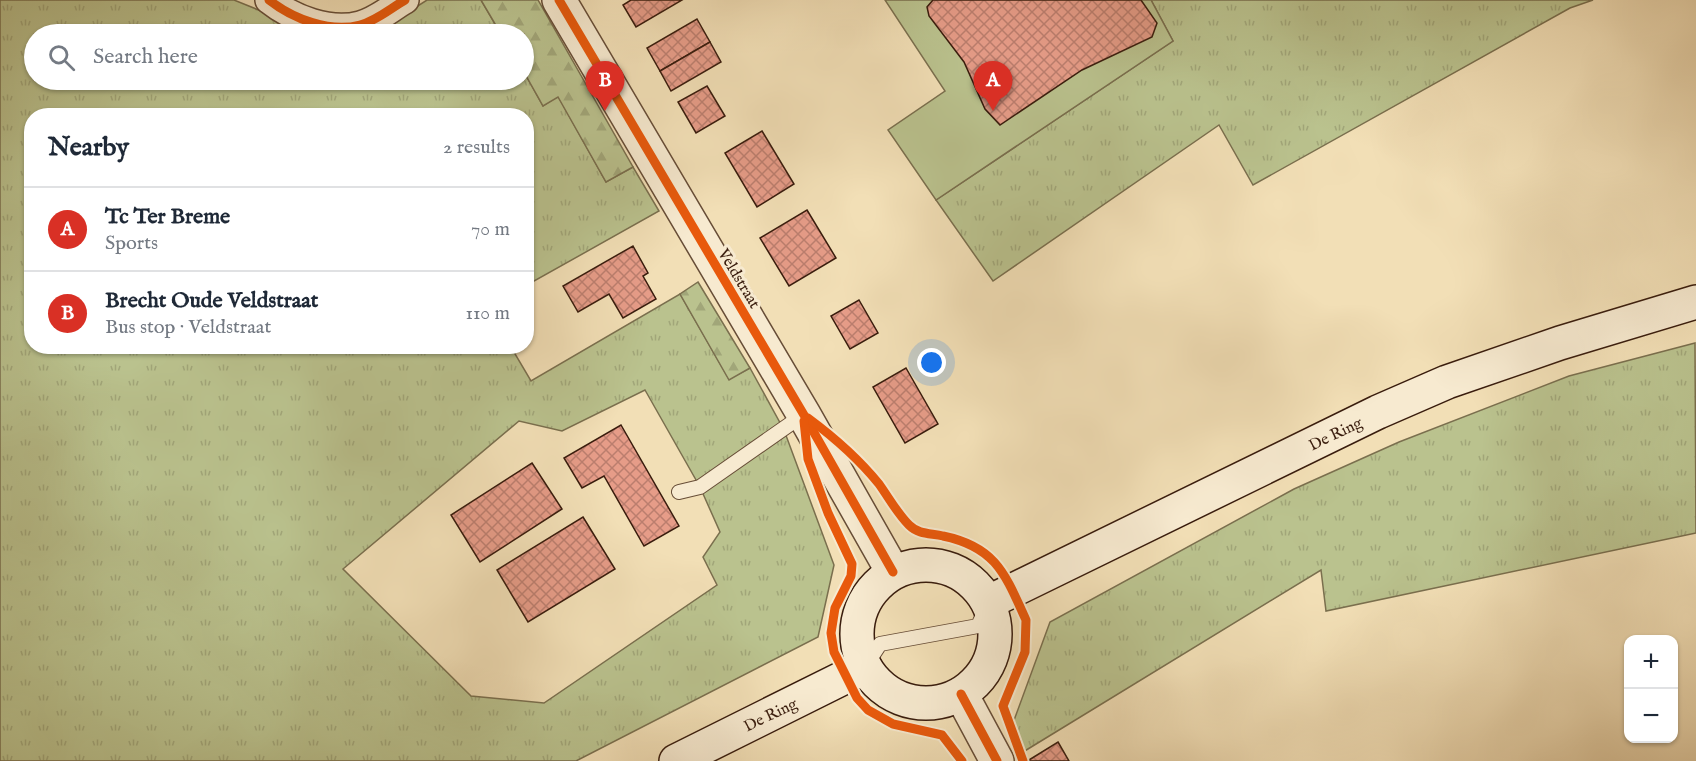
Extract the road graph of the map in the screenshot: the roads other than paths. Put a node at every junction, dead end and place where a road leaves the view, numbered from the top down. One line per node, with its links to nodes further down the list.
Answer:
1 (269, 0): 4 (street)
2 (405, 0): 5 (street)
3 (559, 0): 7 (main road, Veldstraat)
4 (326, 24)
5 (363, 24)
6 (1696, 302): 10 (main road, De Ring)
7 (804, 415): 8 (lane); 9 (main road, Veldstraat)
8 (679, 492)
9 (893, 572): 10 (main road); 11 (main road)
10 (989, 602): 11 (lane); 12 (main road)
11 (865, 667): 12 (main road); 13 (main road, De Ring)
12 (961, 694): 14 (main road)
13 (675, 761)
14 (997, 761)

